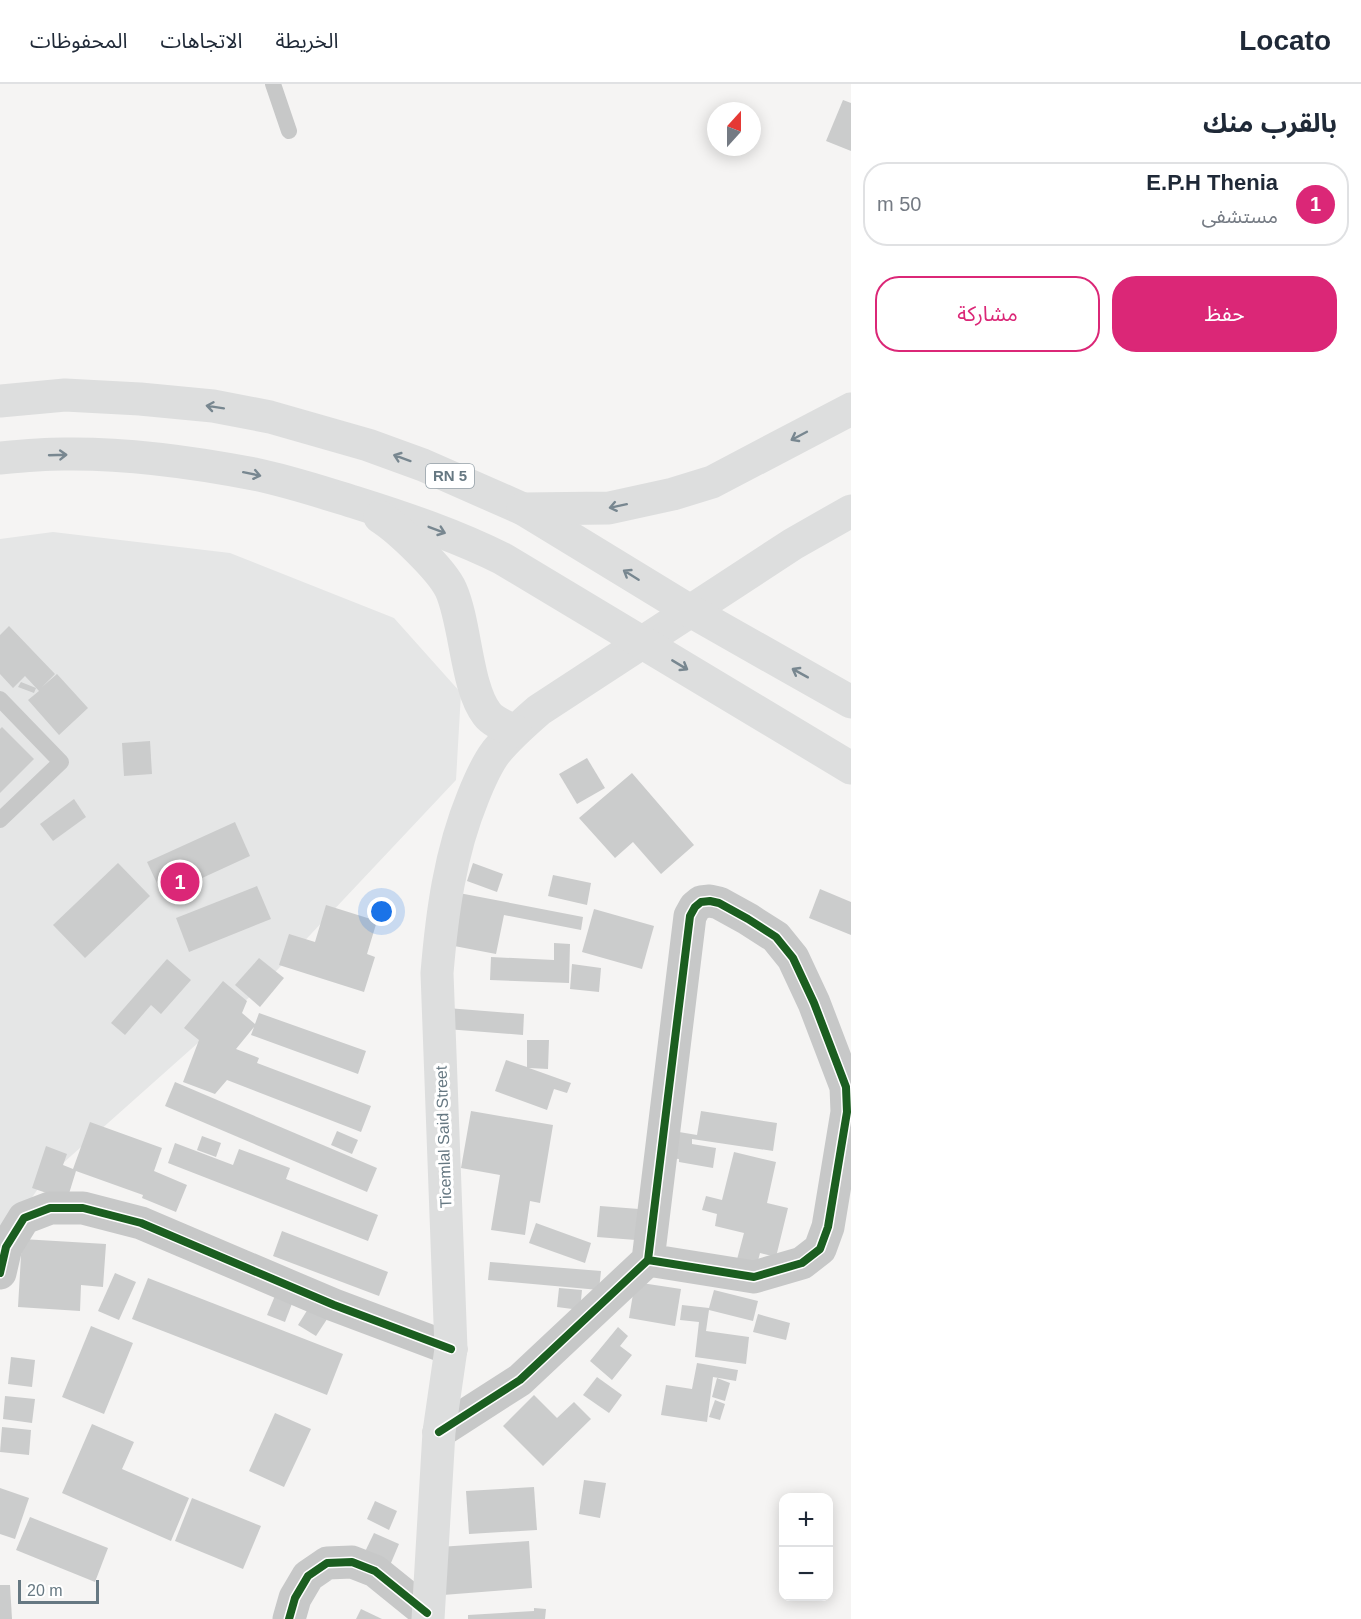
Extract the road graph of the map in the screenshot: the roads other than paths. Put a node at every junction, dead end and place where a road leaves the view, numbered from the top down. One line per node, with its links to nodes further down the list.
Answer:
1 (273, 84): 2 (lane)
2 (289, 131)
3 (0, 402): 7 (main road, RN 5, one-way to 3)
4 (851, 410): 7 (main road, one-way to 7)
5 (0, 458): 6 (main road, one-way to 6)
6 (358, 504): 9 (main road, one-way to 9); 10 (main road)
7 (524, 509): 12 (main road, RN 5, one-way to 7)
8 (851, 511): 13 (main road, Ticemlal Said Street)
9 (503, 559): 10 (main road); 14 (main road, one-way to 14)
10 (450, 589): 13 (main road)
11 (0, 699): 15 (lane)
12 (851, 702)
13 (514, 731): 18 (main road, Ticemlal Said Street)
14 (851, 768)
15 (0, 820)
16 (648, 1260): 16 (street); 19 (street)
17 (0, 1273): 18 (street)
18 (451, 1349): 19 (main road, Ticemlal Said Street)
19 (439, 1432): 20 (main road, Ticemlal Said Street)
20 (428, 1616): 21 (street)
21 (288, 1619)

